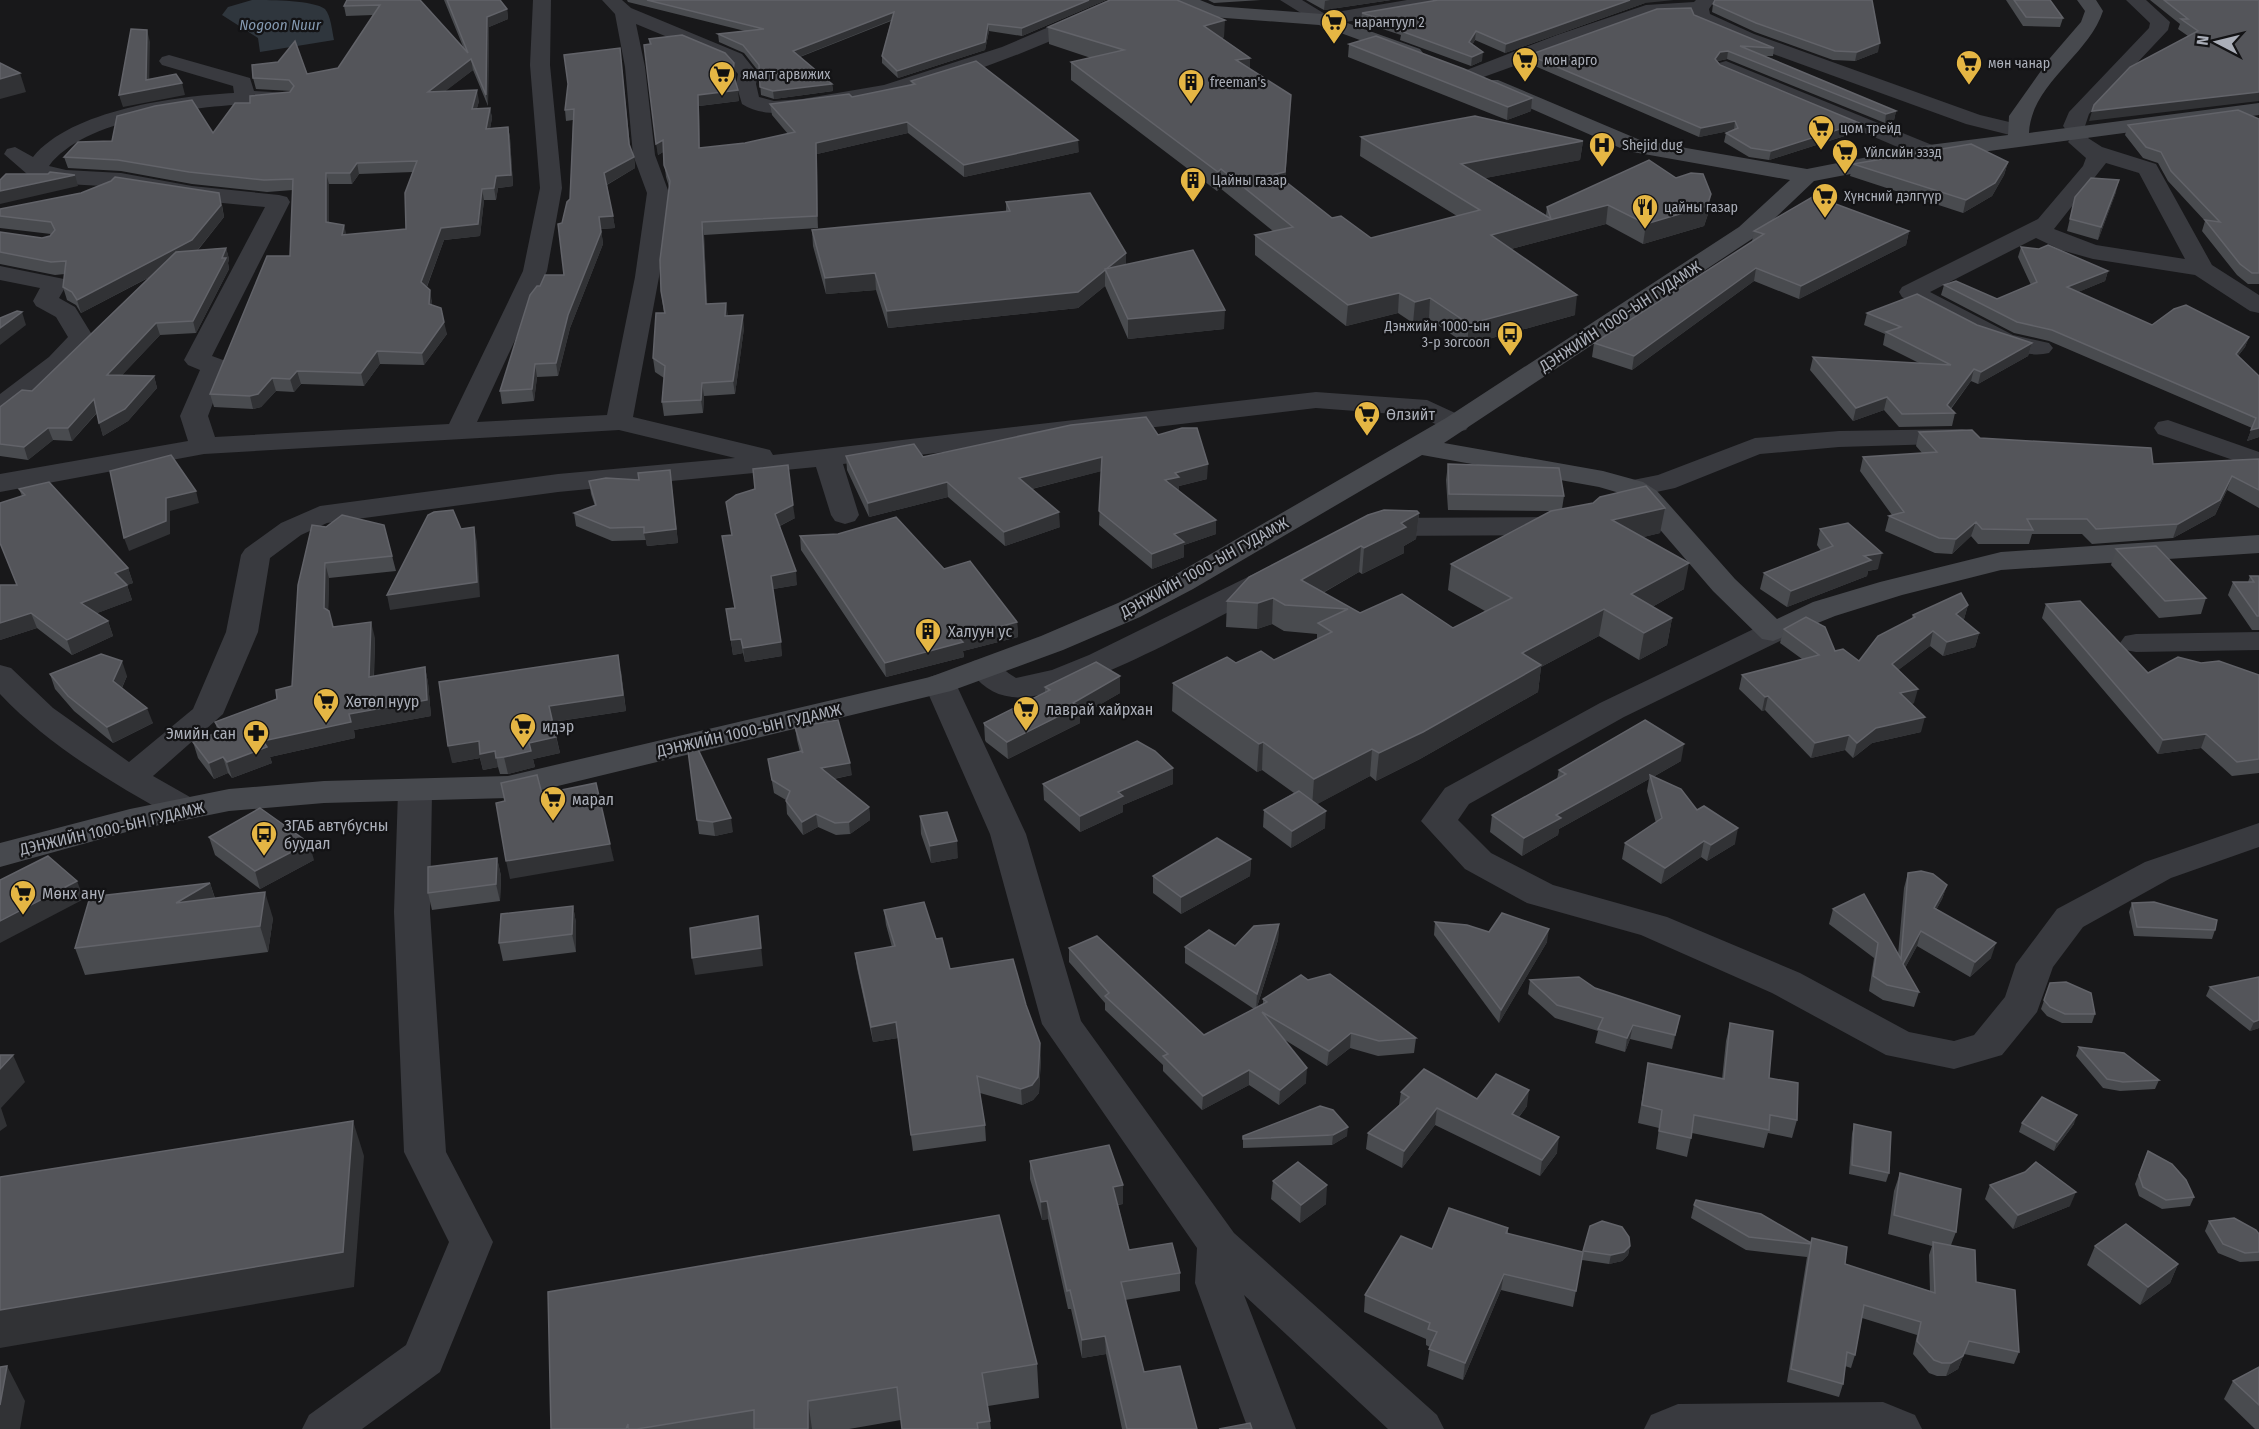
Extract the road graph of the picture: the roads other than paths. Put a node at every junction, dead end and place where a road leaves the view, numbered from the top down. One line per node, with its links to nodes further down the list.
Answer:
1 (542, 0): 36 (street)
2 (1127, 0): 9 (street)
3 (1183, 0): 10 (main road)
4 (1288, 0): 10 (street)
5 (1440, 0): 10 (street)
6 (2086, 0): 19 (main road)
7 (2135, 0): 20 (street)
8 (1702, 4): 15 (street); 19 (street)
9 (617, 6): 33 (street)
10 (1322, 21): 11 (main road)
11 (1428, 59)
12 (169, 62): 16 (street)
13 (1450, 67): 15 (main road)
14 (1726, 67): 21 (street)
15 (1471, 75): 24 (main road)
16 (245, 97): 17 (street); 23 (street)
17 (284, 98)
18 (2251, 114): 20 (main road)
19 (2018, 136): 20 (main road); 21 (main road)
20 (2081, 140): 27 (street); 28 (street)
21 (1929, 152): 24 (main road)
22 (15, 154): 23 (street)
23 (35, 170): 25 (street)
24 (1807, 176): 34 (main road, ДЭНЖИЙН 1000-ЫН ГУДАМЖ)
25 (121, 180): 26 (street); 38 (street)
26 (65, 200)
27 (2036, 230): 28 (street); 31 (street)
28 (2202, 269): 30 (street)
29 (0, 273): 32 (street)
30 (2254, 300)
31 (2040, 348)
32 (0, 407)
33 (619, 422): 36 (street); 42 (street)
34 (1456, 424): 39 (main road, ДЭНЖИЙН 1000-ЫН ГУДАМЖ); 40 (street)
35 (2168, 429): 41 (street)
36 (460, 430): 38 (street)
37 (1965, 436): 44 (street)
38 (204, 446): 43 (street)
39 (1416, 447): 44 (main road); 53 (main road, ДЭНЖИЙН 1000-ЫН ГУДАМЖ)
40 (827, 458): 42 (street); 45 (street)
41 (2259, 461)
42 (788, 462): 56 (street)
43 (0, 483)
44 (1633, 488): 50 (main road)
45 (845, 515)
46 (1579, 521): 47 (street)
47 (1343, 538)
48 (2259, 544): 50 (main road)
49 (1294, 564): 53 (street)
50 (1773, 632): 59 (street)
51 (2259, 641): 52 (street)
52 (2136, 642)
53 (984, 668): 55 (main road, ДЭНЖИЙН 1000-ЫН ГУДАМЖ)
54 (0, 675): 56 (street)
55 (940, 684): 57 (main road, ДЭНЖИЙН 1000-ЫН ГУДАМЖ); 61 (street)
56 (130, 778): 58 (street)
57 (415, 792): 58 (main road, ДЭНЖИЙН 1000-ЫН ГУДАМЖ); 62 (street)
58 (185, 809): 60 (main road, ДЭНЖИЙН 1000-ЫН ГУДАМЖ)
59 (2259, 834)
60 (0, 855)
61 (1219, 1245): 63 (street); 64 (street)
62 (326, 1429)
63 (1272, 1429)
64 (1420, 1429)
65 (1668, 1429): 66 (street)
66 (1898, 1429)

